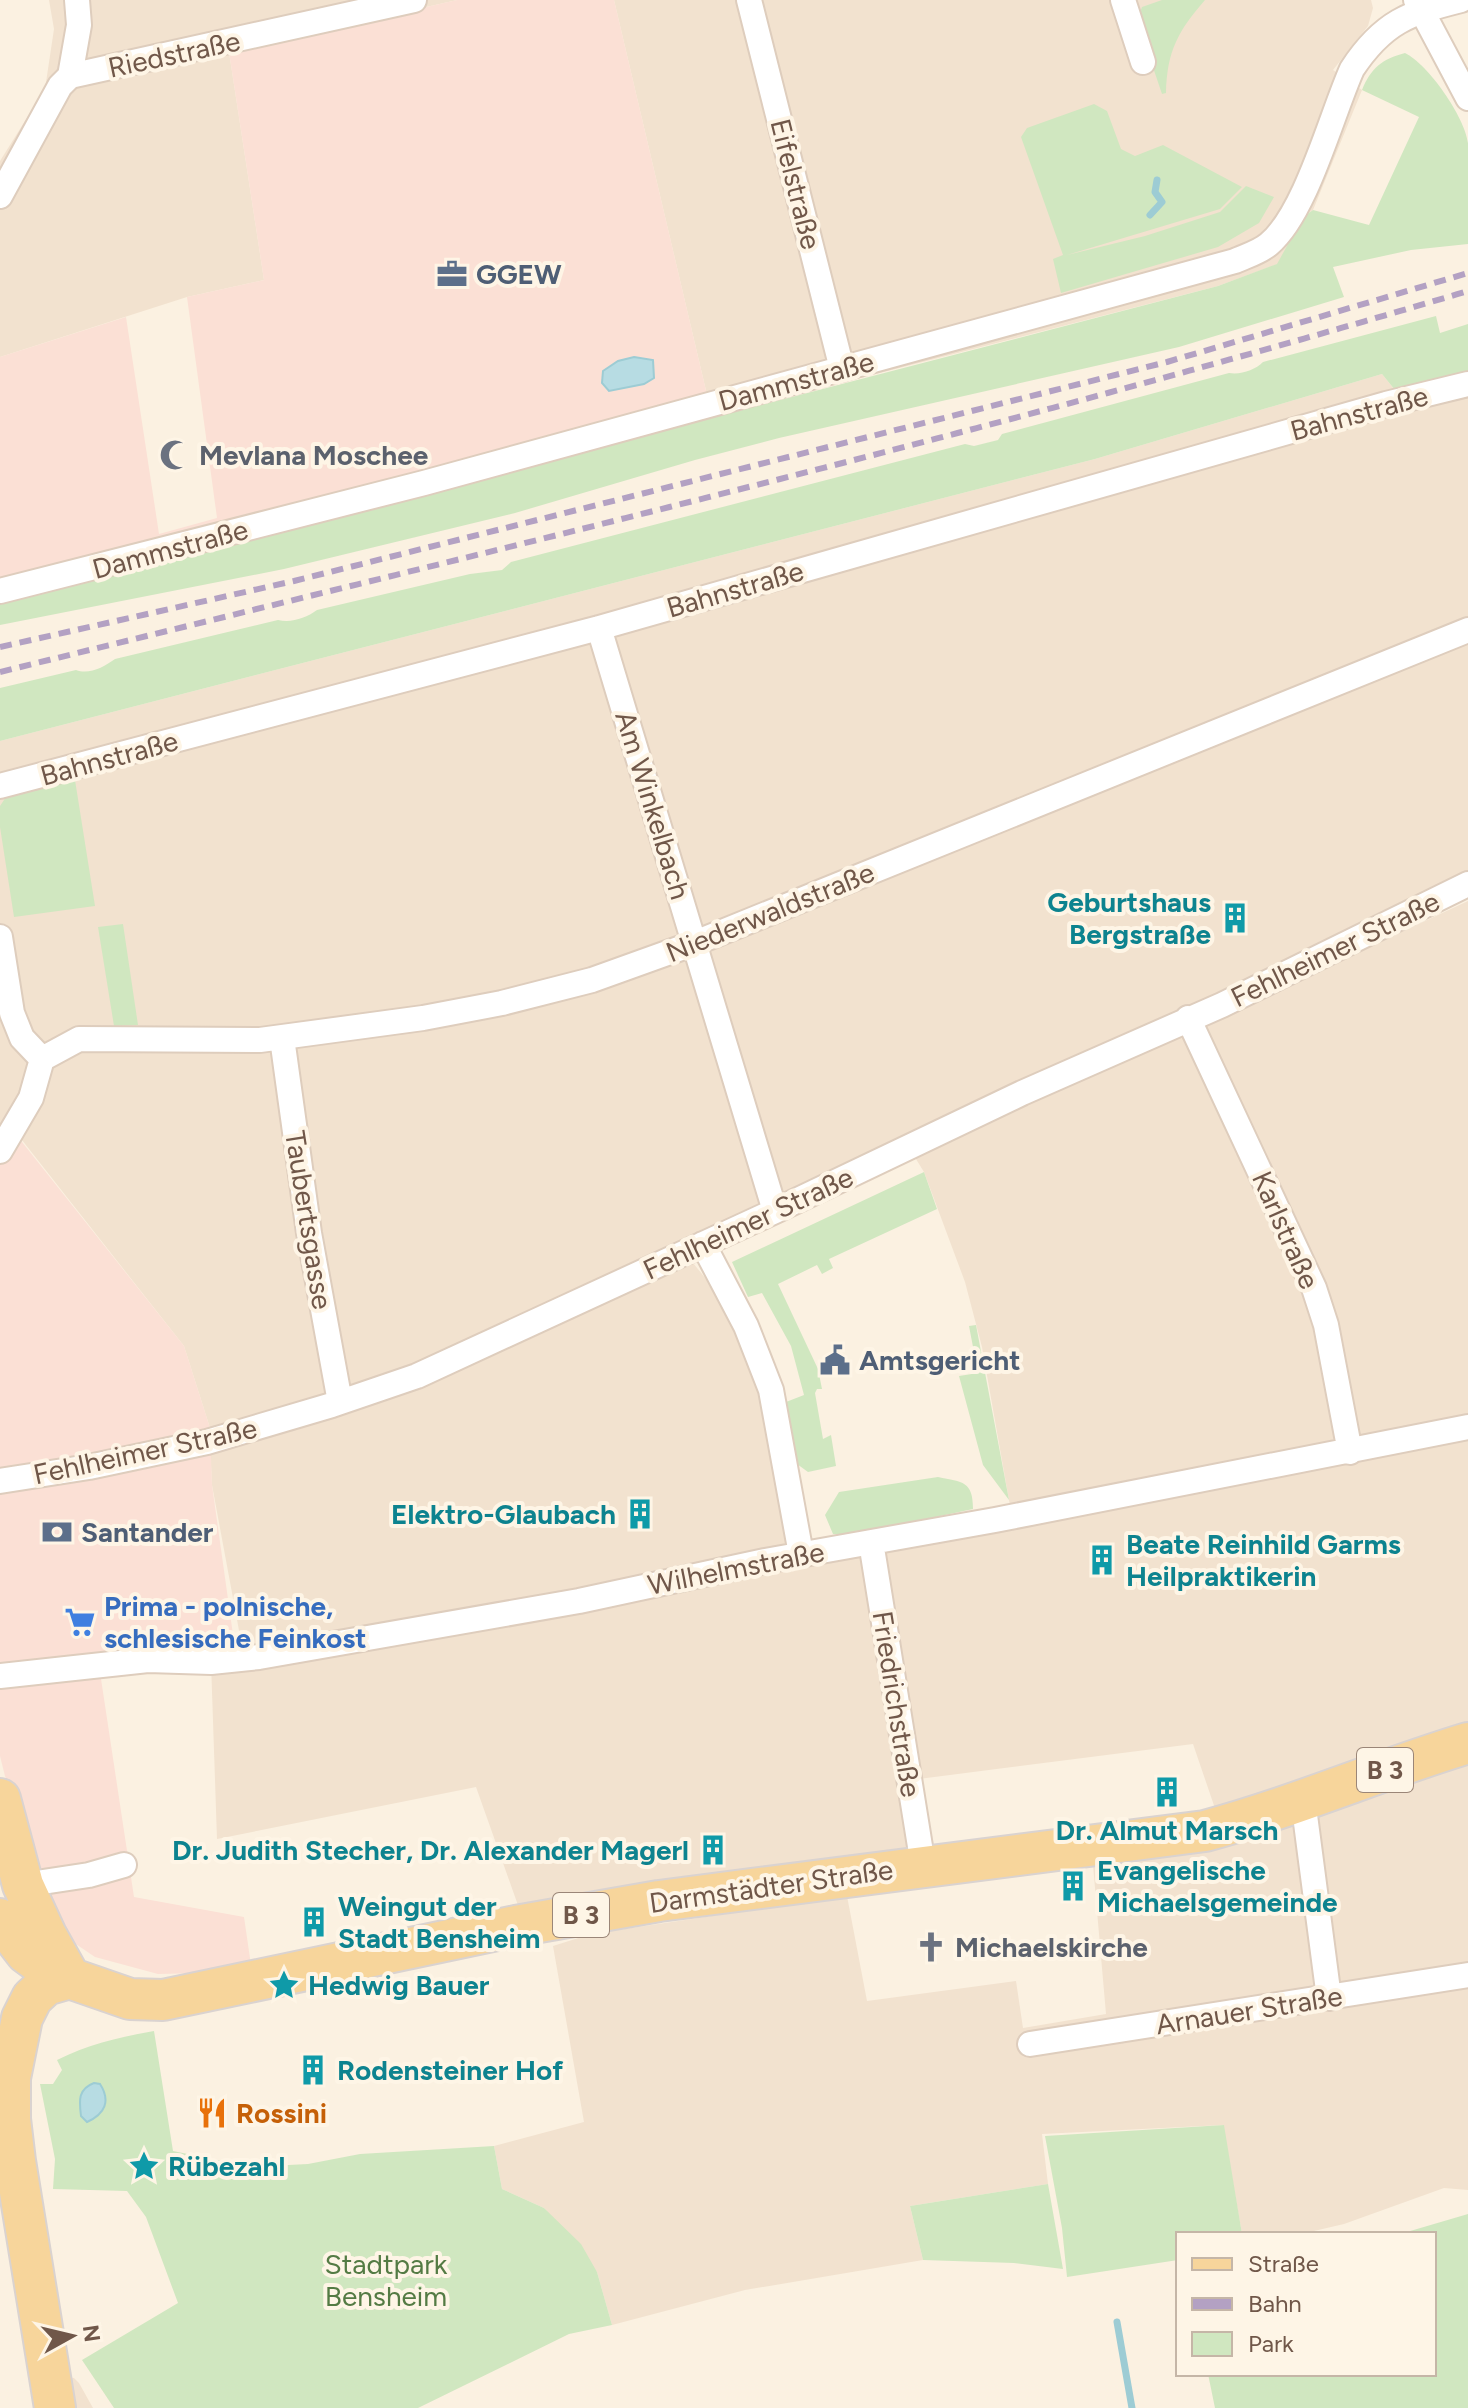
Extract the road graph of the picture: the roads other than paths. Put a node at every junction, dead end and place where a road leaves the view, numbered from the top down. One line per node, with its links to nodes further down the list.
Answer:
1 (77, 0): 8 (street)
2 (414, 0): 8 (street, Riedstraße)
3 (749, 0): 11 (street, Eifelstraße)
4 (1461, 0): 6 (street, Dammstraße)
5 (1130, 2): 7 (street)
6 (1418, 5): 9 (street); 11 (street, Dammstraße)
7 (1143, 62)
8 (70, 76): 10 (street, Riedstraße)
9 (1468, 98)
10 (0, 196)
11 (842, 369): 13 (street, Dammstraße)
12 (1468, 384): 14 (street, Bahnstraße)
13 (0, 591)
14 (599, 628): 16 (street, Bahnstraße); 19 (street, Am Winkelbach)
15 (1468, 630): 19 (street, Niederwaldstraße)
16 (0, 786)
17 (1468, 884): 20 (street, Fehlheimer Straße)
18 (0, 937): 22 (street)
19 (695, 943): 21 (street, Niederwaldstraße); 24 (street, Am Winkelbach)
20 (1188, 1018): 24 (street, Fehlheimer Straße); 28 (street, Karlstraße)
21 (282, 1038): 22 (street, Niederwaldstraße); 26 (street, Taubertsgasse)
22 (42, 1059): 23 (street)
23 (0, 1151)
24 (775, 1211): 25 (street, Fehlheimer Straße)
25 (703, 1244): 26 (street, Fehlheimer Straße); 31 (street)
26 (340, 1402): 29 (street, Fehlheimer Straße)
27 (1468, 1427): 28 (street, Wilhelmstraße)
28 (1350, 1452): 30 (street, Wilhelmstraße)
29 (0, 1481)
30 (871, 1542): 31 (street, Wilhelmstraße); 37 (street, Friedrichstraße)
31 (801, 1554): 32 (street, Wilhelmstraße)
32 (0, 1676)
33 (1468, 1743): 35 (main road, Darmstädter Straße / B 3)
34 (0, 1799): 38 (main road)
35 (1303, 1800): 37 (main road, Darmstädter Straße / B 3); 43 (street)
36 (124, 1865): 38 (street)
37 (923, 1865): 42 (main road, Darmstädter Straße / B 3)
38 (23, 1885): 42 (main road)
39 (0, 1919): 42 (main road, B 3)
40 (0, 1932): 45 (main road)
41 (1468, 1975): 43 (street, Arnauer Straße)
42 (70, 1978): 45 (main road)
43 (1329, 1998): 44 (street, Arnauer Straße)
44 (1030, 2044)
45 (16, 2050): 46 (main road)
46 (55, 2408)

